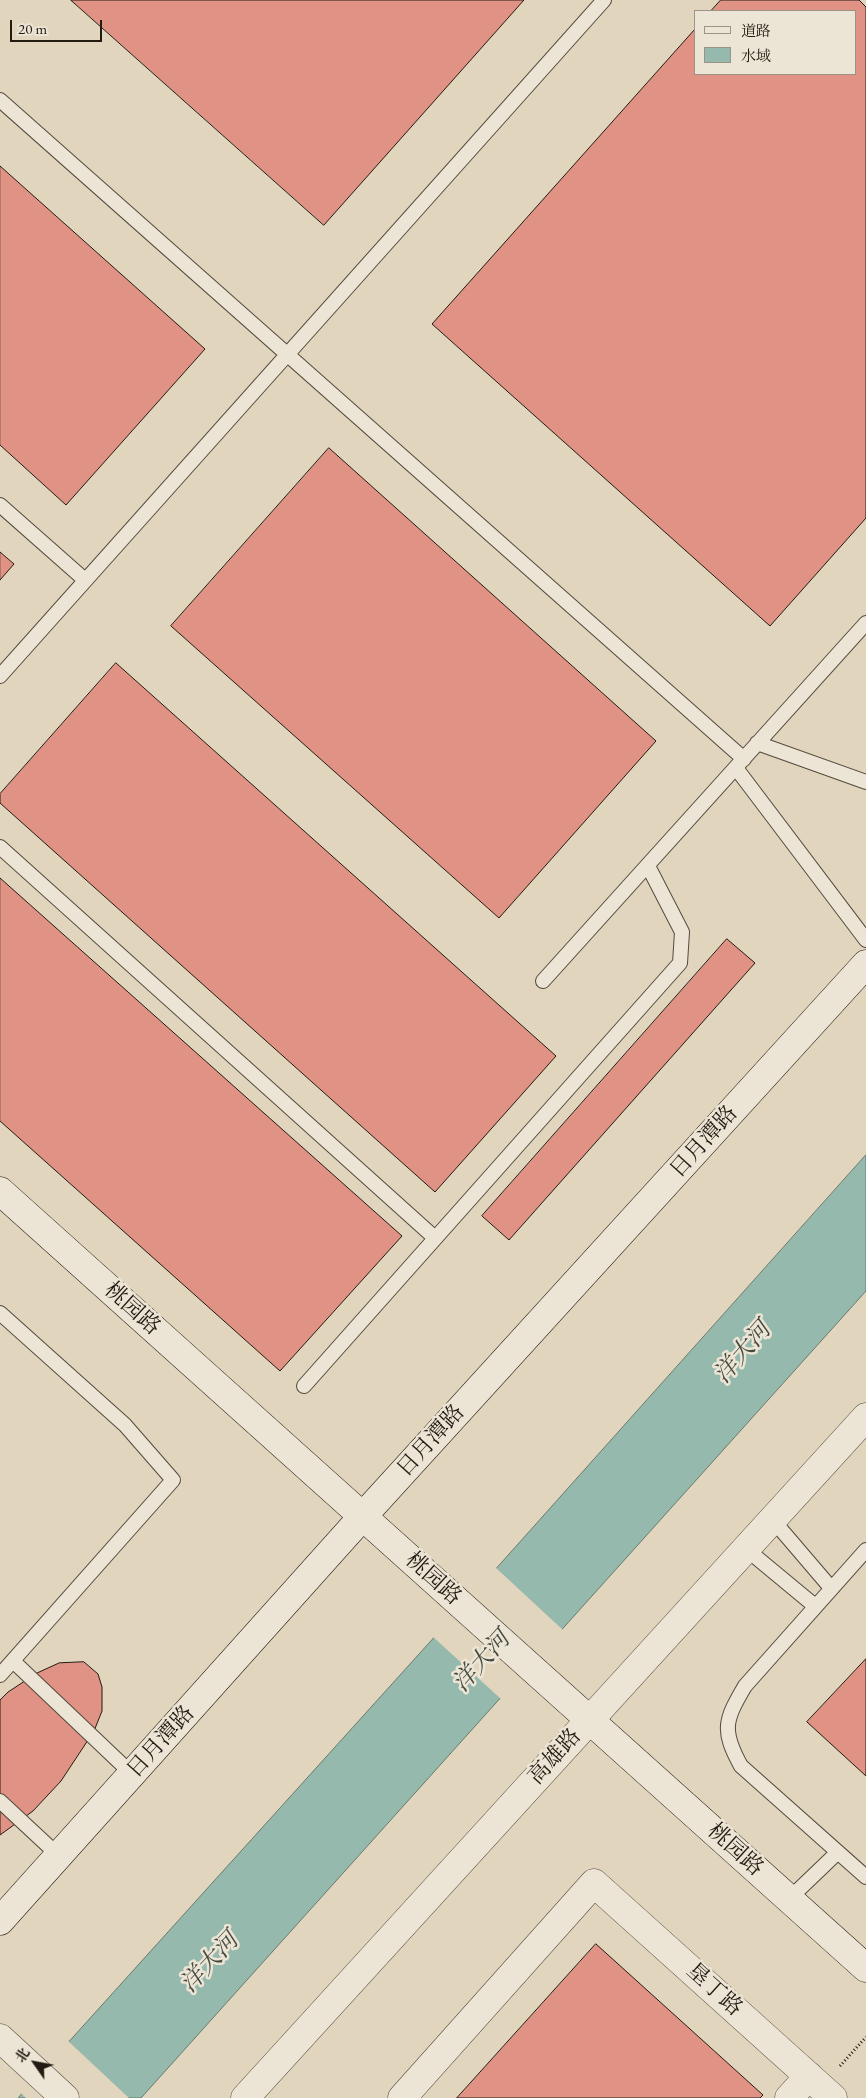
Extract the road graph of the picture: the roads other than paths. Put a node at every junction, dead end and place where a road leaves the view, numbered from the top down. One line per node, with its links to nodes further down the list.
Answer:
1 (604, 0): 3 (lane)
2 (0, 100): 3 (lane)
3 (287, 354): 5 (lane); 9 (lane)
4 (0, 505): 5 (lane)
5 (85, 580): 7 (lane)
6 (866, 623): 8 (lane)
7 (0, 676)
8 (757, 744): 9 (lane); 10 (lane)
9 (740, 763): 12 (lane); 13 (lane)
10 (866, 782)
11 (0, 847): 17 (lane)
12 (648, 866): 15 (lane); 17 (lane)
13 (866, 940)
14 (866, 964): 21 (street, 日月潭路)
15 (543, 982)
16 (0, 1191): 21 (street, 桃园路)
17 (436, 1238): 19 (lane)
18 (0, 1312): 27 (lane)
19 (304, 1386)
20 (866, 1417): 22 (street, 高雄路)
21 (363, 1516): 29 (street, 桃园路); 30 (street, 日月潭路)
22 (772, 1520): 23 (street, 高雄路); 25 (lane)
23 (745, 1548): 26 (lane); 29 (street, 高雄路)
24 (866, 1550): 25 (lane)
25 (831, 1588): 26 (lane)
26 (815, 1606): 32 (lane)
27 (12, 1661): 28 (lane); 30 (lane)
28 (0, 1675)
29 (589, 1718): 35 (street, 桃园路); 41 (street, 高雄路)
30 (132, 1774): 33 (street, 日月潭路)
31 (0, 1801): 33 (lane)
32 (838, 1852): 34 (lane); 35 (lane)
33 (59, 1856): 36 (street, 日月潭路)
34 (866, 1877)
35 (789, 1899): 37 (street, 桃园路)
36 (0, 1921)
37 (866, 1968)
38 (0, 2038): 40 (street)
39 (821, 2087): 42 (street, 垦丁路); 43 (street)
40 (65, 2098)
41 (245, 2098)
42 (402, 2098)
43 (789, 2098)

